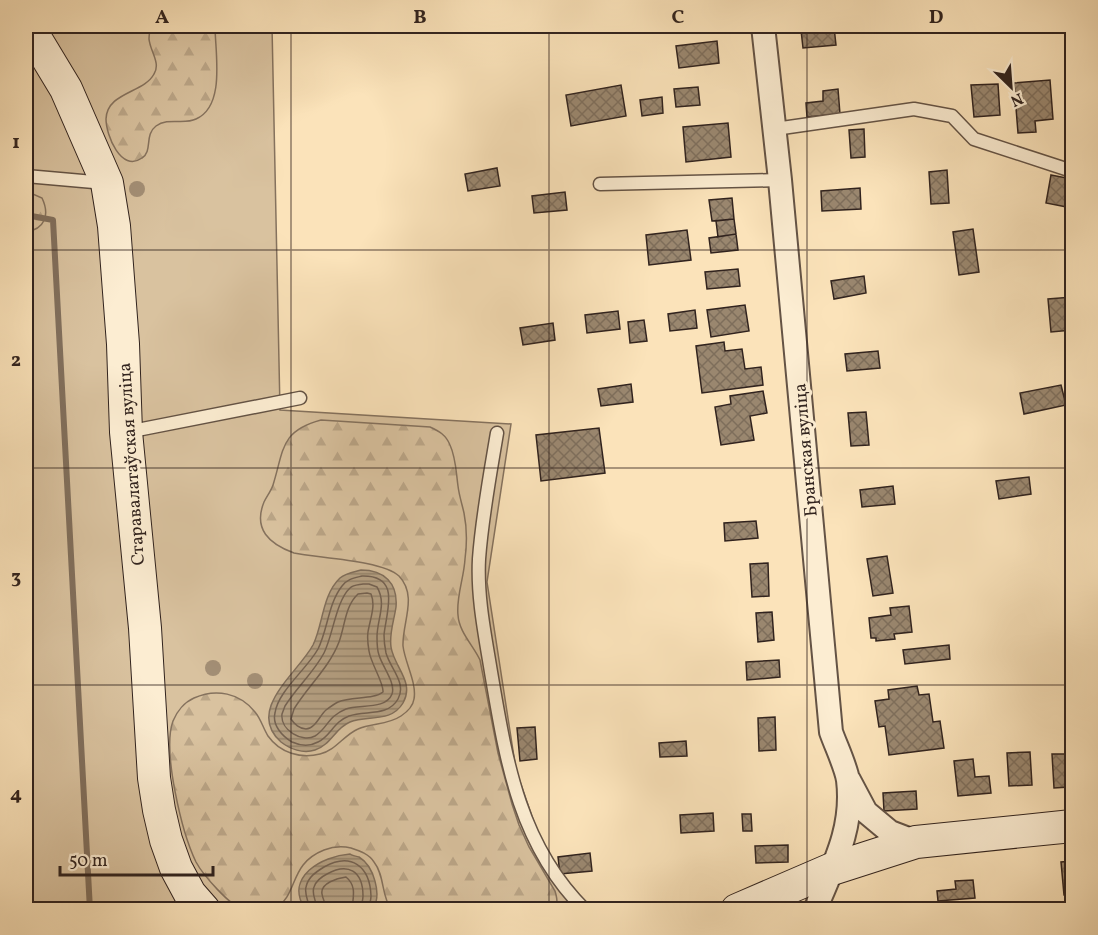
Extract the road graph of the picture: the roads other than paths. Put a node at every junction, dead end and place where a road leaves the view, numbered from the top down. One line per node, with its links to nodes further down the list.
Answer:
1 (28, 26): 7 (street, Старавалатаўская вуліца)
2 (763, 26): 3 (street, Бранская вуліца)
3 (775, 129): 4 (lane); 6 (street, Бранская вуліца)
4 (1072, 171)
5 (26, 176): 7 (lane)
6 (780, 180): 8 (lane); 12 (street, Бранская вуліца)
7 (106, 183): 10 (street, Старавалатаўская вуліца)
8 (600, 184)
9 (300, 398): 10 (lane)
10 (126, 432): 16 (street, Старавалатаўская вуліца)
11 (497, 433): 17 (lane)
12 (848, 779): 14 (street); 15 (street, Бранская вуліца)
13 (1072, 826): 14 (street)
14 (916, 842): 15 (street)
15 (832, 869): 18 (street); 19 (street, Бранская вуліца)
16 (204, 909)
17 (585, 909)
18 (736, 909)
19 (815, 909)

